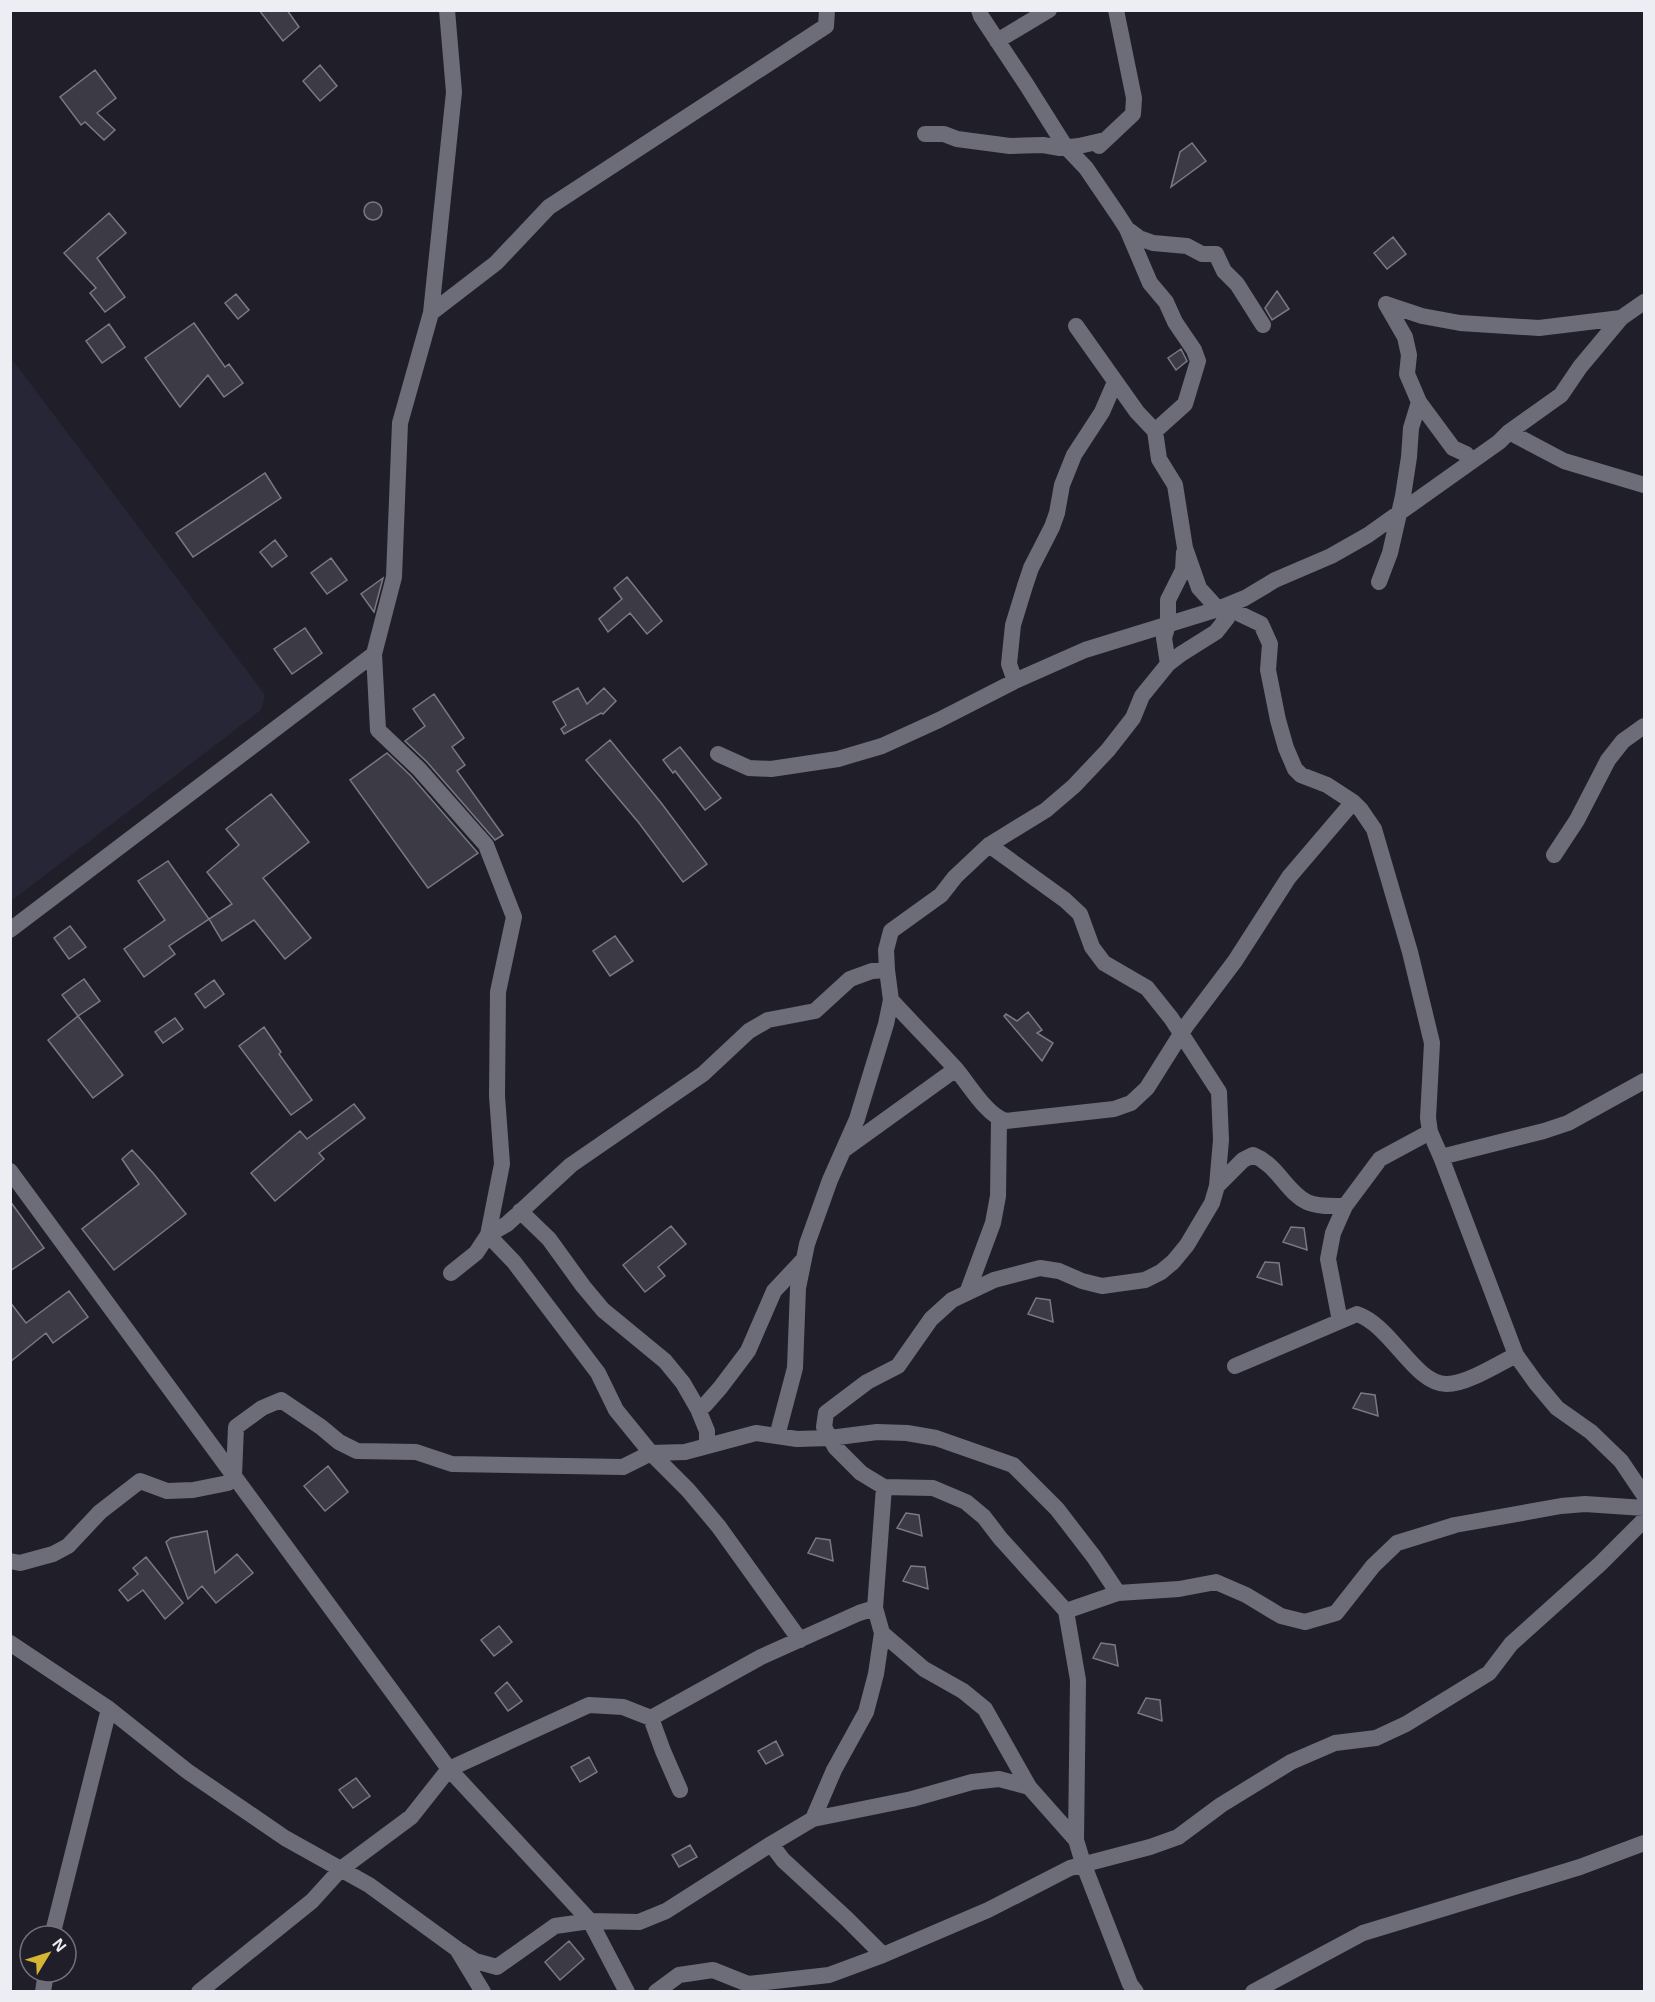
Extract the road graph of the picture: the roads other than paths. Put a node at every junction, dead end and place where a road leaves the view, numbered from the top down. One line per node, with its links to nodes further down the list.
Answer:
1 (447, 10): 13 (street)
2 (827, 10): 13 (street)
3 (980, 10): 6 (street)
4 (1049, 10): 6 (street)
5 (1116, 10): 8 (street)
6 (997, 41): 9 (street)
7 (925, 134): 9 (street)
8 (1105, 140): 9 (street); 10 (street)
9 (1065, 146): 10 (street)
10 (1086, 168): 11 (street)
11 (1127, 229): 16 (street); 19 (street)
12 (1644, 302): 14 (street)
13 (431, 313): 28 (street)
14 (1621, 318): 18 (street); 20 (street)
15 (1076, 326): 17 (street)
16 (1263, 326)
17 (1115, 382): 19 (street); 30 (street)
18 (1419, 402): 21 (street); 23 (street)
19 (1155, 431): 24 (street)
20 (1509, 432): 21 (street); 22 (street)
21 (1472, 462): 23 (street)
22 (1644, 485)
23 (1398, 514): 25 (street); 26 (street)
24 (1185, 548): 26 (street); 27 (street)
25 (1379, 582)
26 (1218, 609): 27 (street); 29 (street); 33 (street)
27 (1168, 624): 29 (street); 30 (street)
28 (374, 654): 36 (street); 50 (street)
29 (1168, 664): 34 (street)
30 (1016, 681): 32 (street)
31 (1644, 726): 35 (street)
32 (717, 754)
33 (1353, 802): 39 (street); 43 (street)
34 (989, 845): 37 (street); 39 (street)
35 (1554, 855)
36 (10, 930)
37 (887, 970): 38 (street); 49 (street)
38 (891, 1000): 40 (street); 44 (street)
39 (1182, 1036): 42 (street); 47 (street)
40 (956, 1069): 42 (street); 44 (street)
41 (1644, 1081): 45 (street)
42 (999, 1119): 53 (street)
43 (1430, 1132): 45 (street); 48 (street)
44 (844, 1150): 51 (street)
45 (1442, 1157): 55 (street)
46 (10, 1171): 62 (street)
47 (1217, 1186): 48 (street); 53 (street)
48 (1345, 1206): 54 (street)
49 (520, 1211): 50 (street); 57 (street)
50 (488, 1235): 52 (street); 61 (street)
51 (804, 1259): 57 (street); 58 (street)
52 (451, 1273)
53 (967, 1293): 59 (street)
54 (1340, 1321): 55 (street); 56 (street)
55 (1516, 1355): 64 (street)
56 (1235, 1366)
57 (698, 1409): 60 (street)
58 (777, 1436): 59 (street); 60 (street)
59 (830, 1438): 63 (street); 68 (street)
60 (707, 1445): 61 (street)
61 (651, 1453): 62 (street); 72 (street)
62 (234, 1475): 67 (street); 76 (street)
63 (884, 1487): 69 (street); 70 (street)
64 (1644, 1495)
65 (1644, 1508): 68 (street)
66 (1644, 1520): 83 (street)
67 (10, 1561)
68 (1118, 1593): 70 (street)
69 (875, 1608): 71 (street); 72 (street)
70 (1066, 1611): 80 (street)
71 (882, 1633): 77 (street); 79 (street)
72 (801, 1640): 75 (street)
73 (10, 1643): 74 (street)
74 (109, 1709): 84 (street); 86 (street)
75 (651, 1718): 76 (street); 78 (street)
76 (449, 1769): 84 (street); 85 (street)
77 (1029, 1787): 79 (street); 80 (street)
78 (680, 1790)
79 (813, 1820): 82 (street)
80 (1076, 1839): 83 (street)
81 (1644, 1843): 94 (street)
82 (771, 1844): 85 (street); 88 (street)
83 (1083, 1863): 88 (street); 93 (street)
84 (341, 1869): 87 (street); 89 (street)
85 (590, 1921): 87 (street); 91 (street)
86 (55, 1924)
87 (457, 1949): 90 (street)
88 (883, 1955): 92 (street)
89 (199, 1992)
90 (483, 1992)
91 (627, 1992)
92 (656, 1992)
93 (1136, 1992)
94 (1253, 1992)

